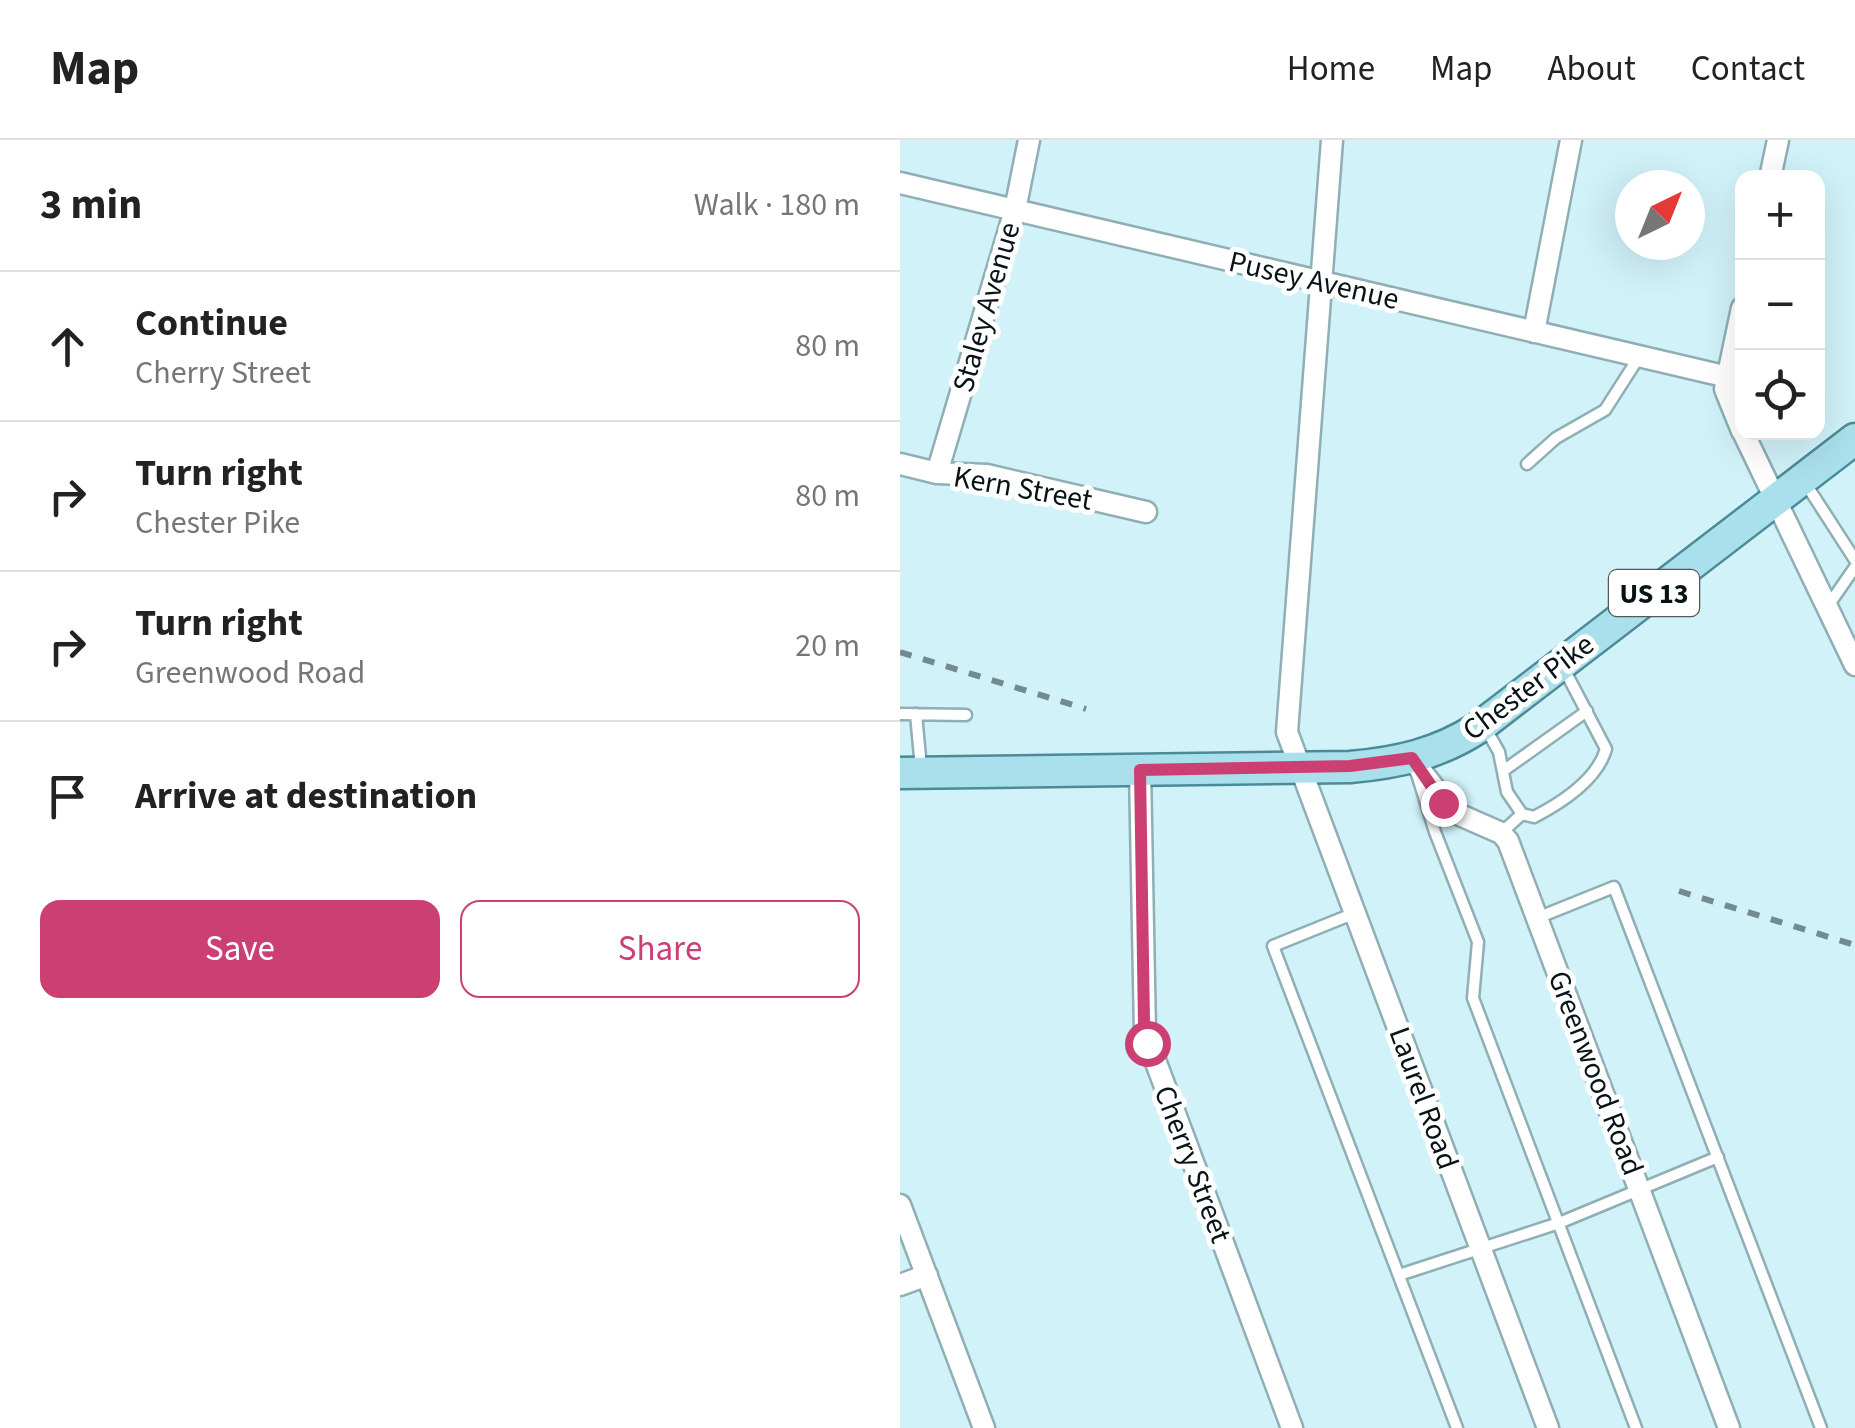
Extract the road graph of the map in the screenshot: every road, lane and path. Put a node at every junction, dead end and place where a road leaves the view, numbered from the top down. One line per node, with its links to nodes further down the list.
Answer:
1 (1029, 140): 7 (street, Staley Avenue)
2 (1332, 140): 8 (street)
3 (1571, 140): 9 (street)
4 (1778, 140): 5 (street)
5 (1772, 170)
6 (900, 183): 7 (street, Pusey Avenue)
7 (1015, 210): 8 (street, Pusey Avenue); 18 (street, Staley Avenue)
8 (1322, 282): 9 (street, Pusey Avenue); 32 (street)
9 (1534, 332): 11 (street, Pusey Avenue)
10 (1735, 342): 12 (street)
11 (1640, 356): 12 (street, Pusey Avenue); 17 (lane)
12 (1728, 377): 13 (street)
13 (1735, 415)
14 (1747, 440): 20 (street)
15 (1855, 440): 19 (main road, Chester Pike / US 13)
16 (900, 464): 18 (street, Kern Street)
17 (1527, 464)
18 (937, 473): 21 (street, Kern Street)
19 (1802, 480): 20 (main road, Chester Pike / US 13); 22 (lane)
20 (1776, 500): 23 (street); 24 (main road, Chester Pike / US 13)
21 (1146, 512)
22 (1855, 564): 23 (lane)
23 (1827, 607): 25 (street)
24 (1561, 664): 26 (lane); 30 (main road, Chester Pike / US 13)
25 (1855, 665)
26 (1587, 712): 34 (lane); 36 (lane)
27 (900, 714): 28 (lane)
28 (916, 714): 29 (lane); 35 (lane)
29 (966, 715)
30 (1483, 724): 31 (main road, Chester Pike / US 13); 34 (lane)
31 (1412, 758): 32 (main road, Chester Pike / US 13); 37 (street); 43 (lane)
32 (1300, 767): 33 (main road, Chester Pike / US 13); 38 (street, Laurel Road)
33 (1140, 770): 35 (main road, Chester Pike / US 13); 49 (street, Cherry Street)
34 (1503, 771): 36 (lane)
35 (911, 773)
36 (1522, 814): 37 (lane)
37 (1500, 833): 39 (street, Greenwood Road)
38 (1356, 912): 44 (street, Laurel Road); 46 (lane)
39 (1537, 918): 40 (lane); 41 (street, Greenwood Road)
40 (1718, 1158): 41 (lane); 54 (lane)
41 (1639, 1189): 43 (lane); 53 (street, Greenwood Road)
42 (900, 1204): 45 (street)
43 (1559, 1223): 44 (lane); 52 (lane)
44 (1481, 1248): 46 (lane); 51 (street, Laurel Road)
45 (926, 1275): 47 (street); 48 (street)
46 (1399, 1275): 50 (lane)
47 (900, 1285)
48 (984, 1428)
49 (1292, 1428)
50 (1457, 1428)
51 (1548, 1428)
52 (1636, 1428)
53 (1729, 1428)
54 (1820, 1428)

